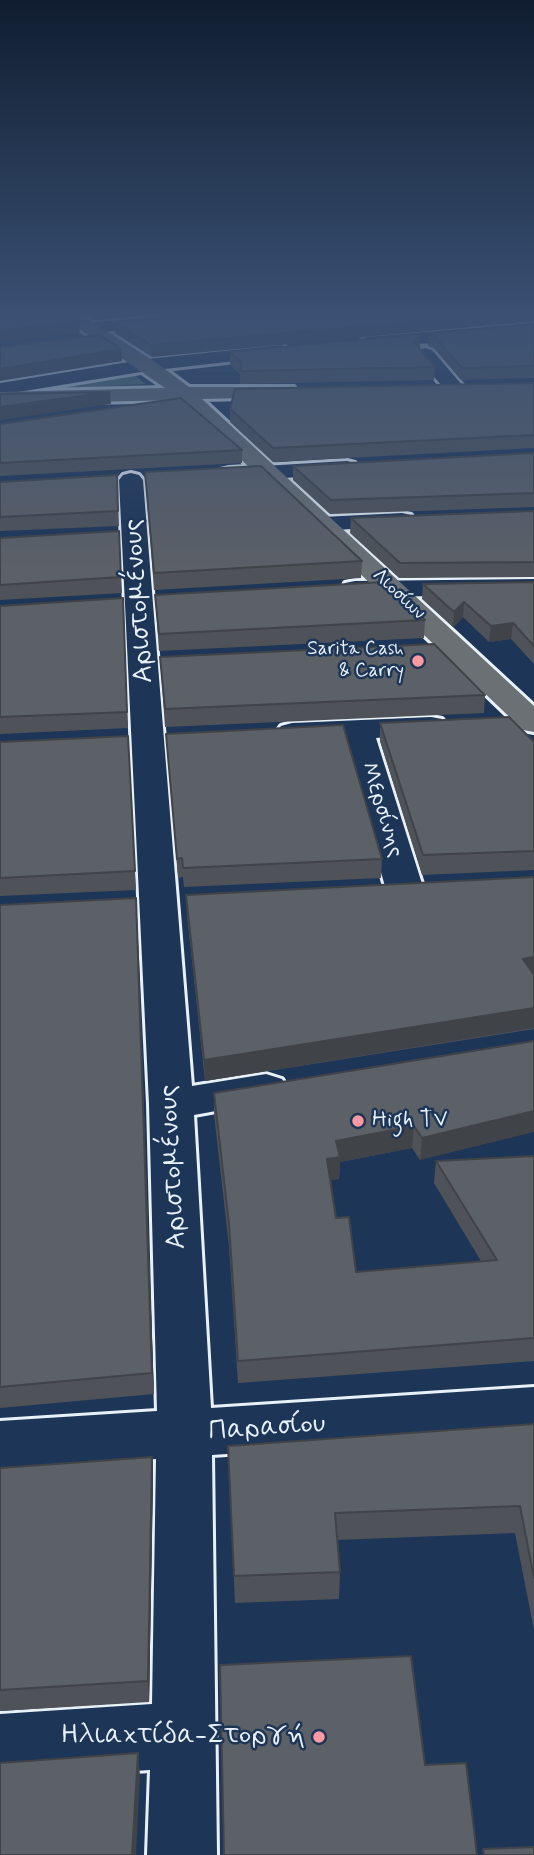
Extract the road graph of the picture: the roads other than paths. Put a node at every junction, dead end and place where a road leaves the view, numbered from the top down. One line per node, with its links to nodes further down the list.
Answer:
1 (180, 399): 3 (street)
2 (190, 399): 5 (main road, Λιοσίων)
3 (93, 416)
4 (371, 467): 5 (street)
5 (269, 473): 6 (street); 9 (main road, Λιοσίων)
6 (211, 476)
7 (131, 480): 23 (street, Αριστομένους)
8 (424, 520): 9 (street)
9 (322, 524): 11 (main road, Λιοσίων)
10 (534, 587): 11 (street)
11 (390, 588): 12 (street); 13 (main road, Λιοσίων)
12 (324, 591)
13 (455, 648): 14 (street); 16 (main road, Λιοσίων)
14 (413, 649)
15 (495, 723): 16 (street)
16 (533, 723)
17 (454, 725): 18 (street)
18 (357, 730): 19 (street); 21 (street, Μερσίνης)
19 (260, 734)
20 (443, 888): 21 (street)
21 (405, 890): 22 (street)
22 (365, 892)
23 (176, 902): 24 (street); 26 (street, Αριστομένους)
24 (119, 904)
25 (301, 1084): 26 (street)
26 (171, 1104): 28 (street, Αριστομένους)
27 (534, 1410): 28 (street, Παρασίου)
28 (186, 1434): 29 (street, Παρασίου); 30 (street, Αριστομένους)
29 (0, 1445)
30 (184, 1735): 31 (street); 32 (street, Αριστομένους)
31 (0, 1747)
32 (182, 1855)

